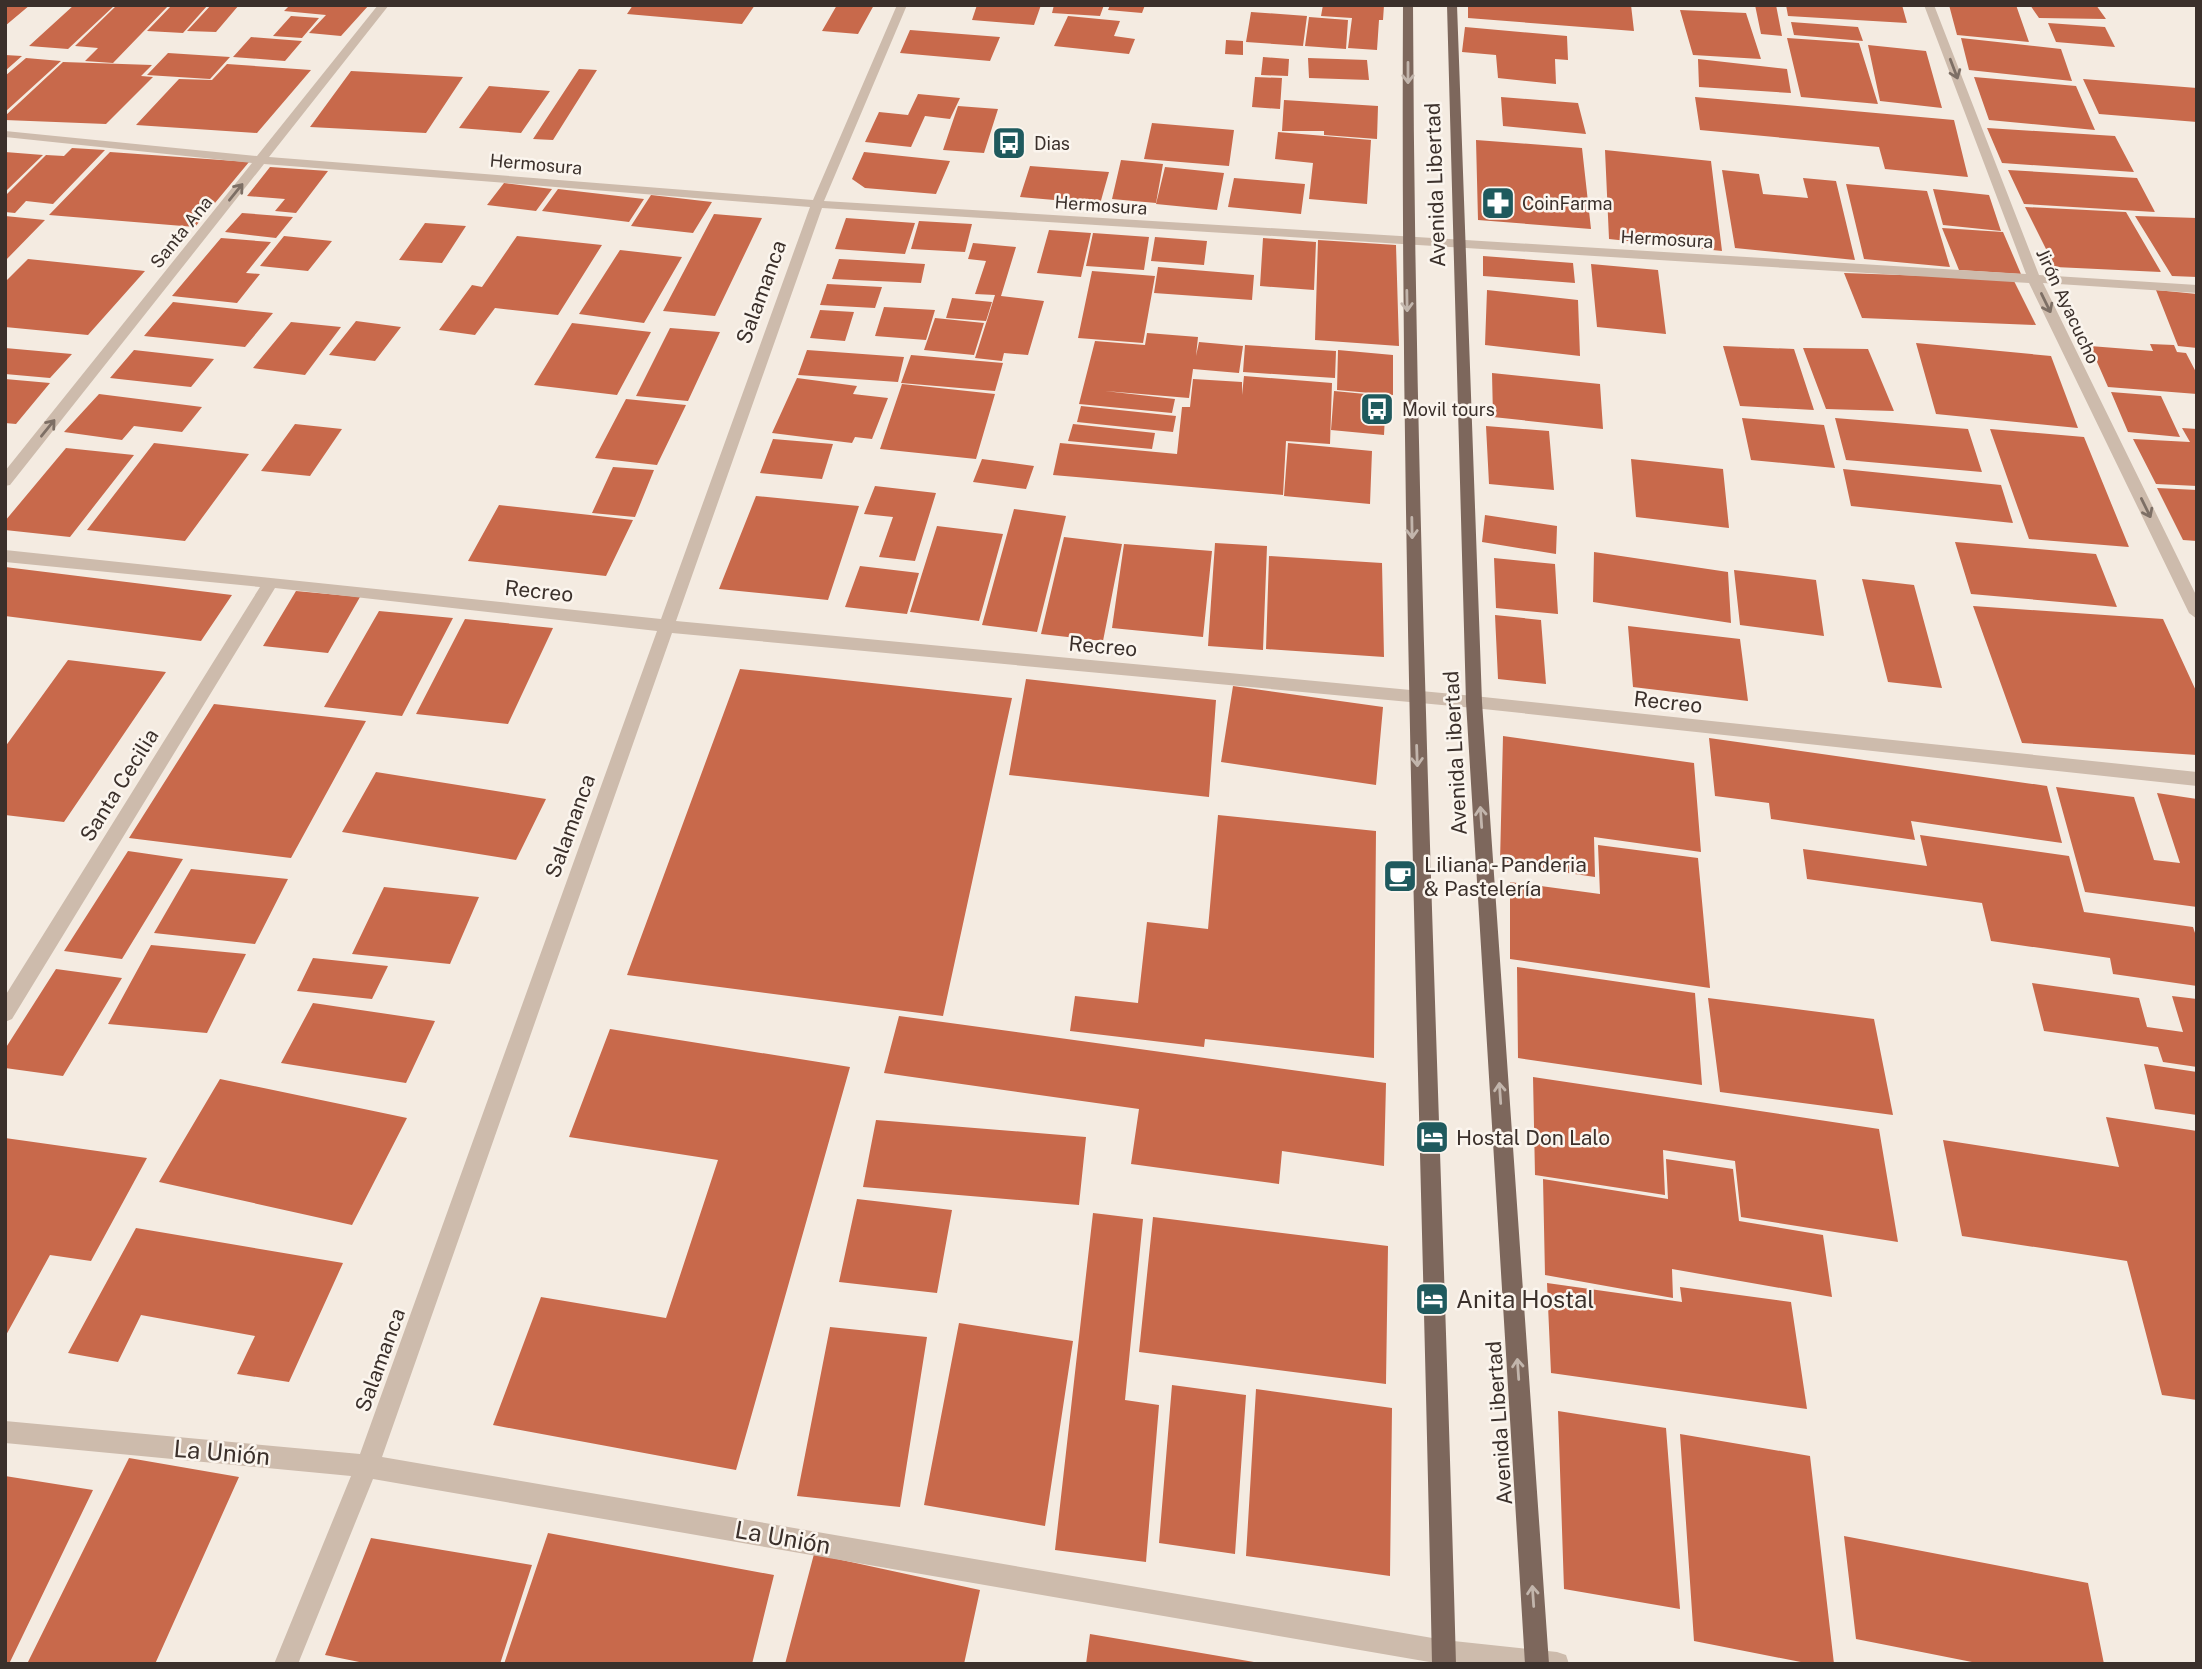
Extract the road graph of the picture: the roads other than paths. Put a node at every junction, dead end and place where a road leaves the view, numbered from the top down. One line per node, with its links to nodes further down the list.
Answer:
1 (384, 5): 7 (street, Santa Ana)
2 (902, 5): 8 (street, Salamanca)
3 (1408, 5): 9 (main road, Avenida Libertad, one-way to 9)
4 (1452, 5): 10 (main road, Avenida Libertad)
5 (1929, 5): 11 (street, Jirón Ayacucho, one-way to 11)
6 (5, 134): 7 (street, Hermosura)
7 (262, 160): 8 (street, Hermosura); 13 (street, Santa Ana, one-way to 7)
8 (817, 204): 9 (street, Hermosura); 17 (street, Salamanca)
9 (1406, 243): 10 (street, Hermosura); 18 (main road, Avenida Libertad, one-way to 18)
10 (1459, 245): 11 (street, Hermosura); 19 (main road, Avenida Libertad)
11 (2033, 277): 12 (street, Hermosura); 16 (street, Jirón Ayacucho, one-way to 16)
12 (2197, 289)
13 (5, 481)
14 (5, 556): 15 (street, Recreo)
15 (271, 582): 17 (street, Recreo); 21 (street, Santa Cecilia)
16 (2197, 613)
17 (666, 626): 18 (street, Recreo); 23 (street, Salamanca)
18 (1415, 696): 19 (street, Recreo); 24 (main road, Avenida Libertad, one-way to 24)
19 (1474, 702): 20 (street, Recreo); 25 (main road, Avenida Libertad, one-way to 19)
20 (2197, 779)
21 (5, 1013)
22 (5, 1432): 23 (street, La Unión)
23 (367, 1465): 24 (street, La Unión); 26 (street, Salamanca)
24 (1444, 1658): 25 (street, La Unión)
25 (1544, 1663)
26 (286, 1664)

